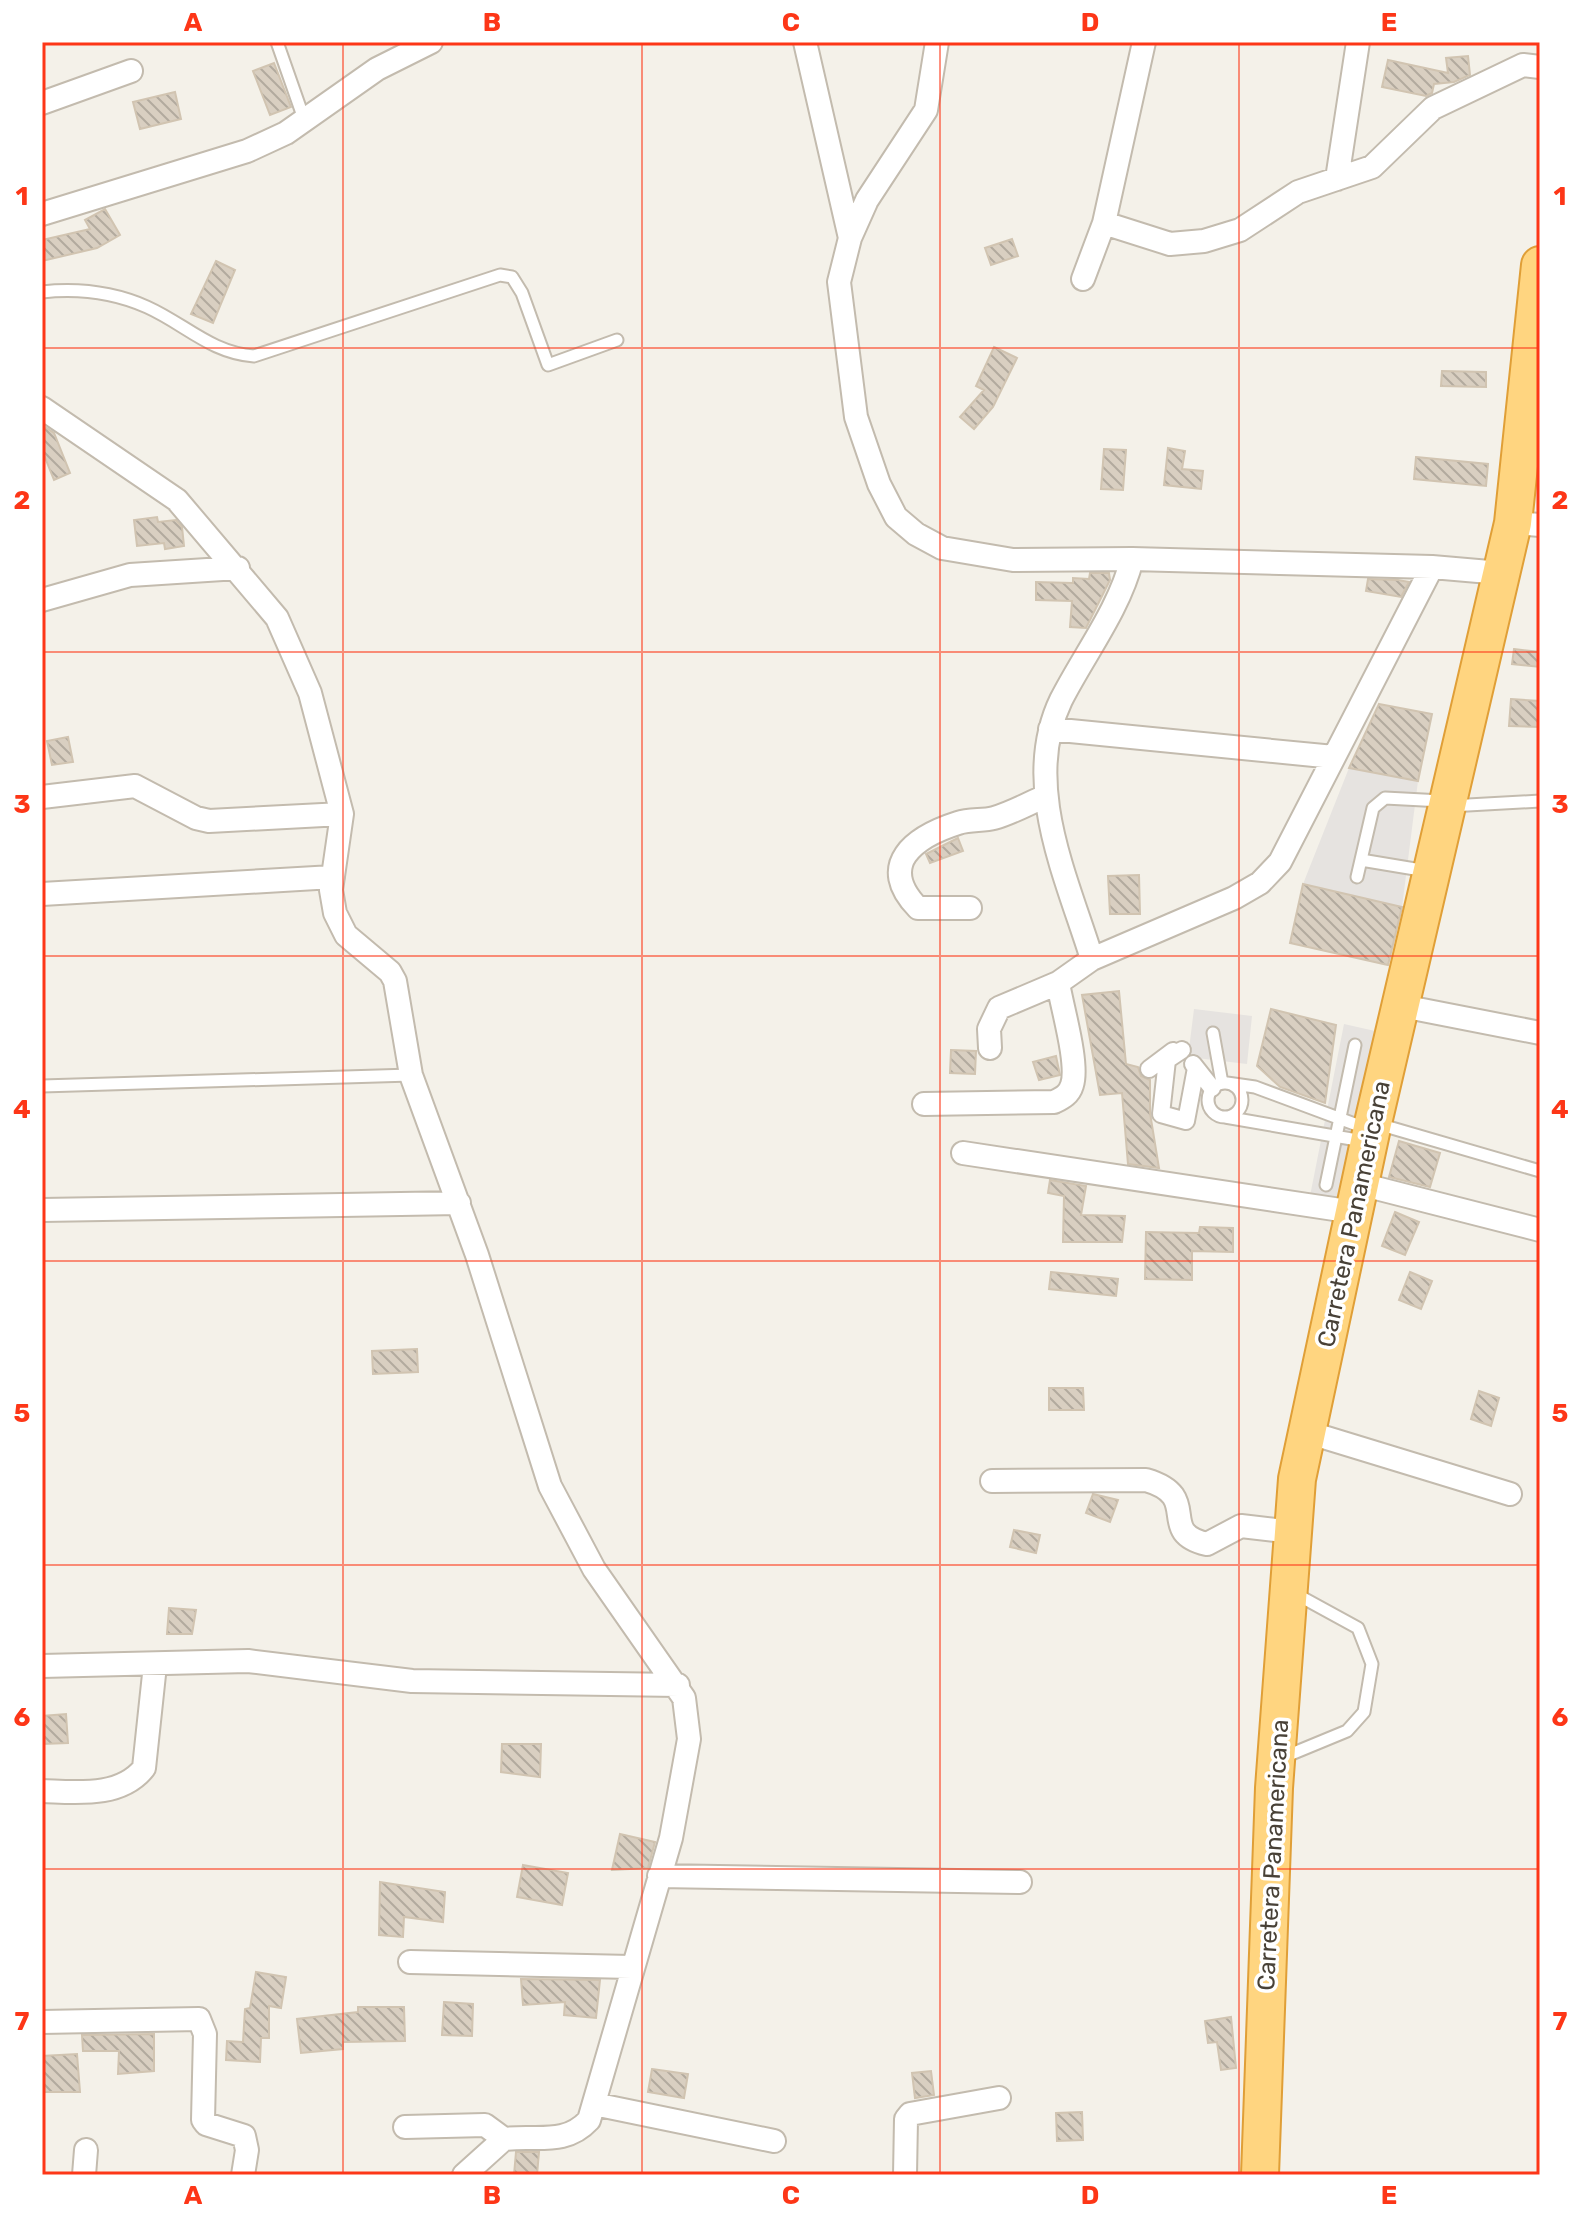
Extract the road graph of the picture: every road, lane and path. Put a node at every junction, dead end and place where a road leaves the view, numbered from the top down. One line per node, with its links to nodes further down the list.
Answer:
1 (277, 42): 10 (lane)
2 (431, 42): 10 (street)
3 (805, 42): 14 (street)
4 (937, 42): 14 (street)
5 (1144, 42): 13 (street)
6 (1358, 42): 11 (street)
7 (1540, 67): 11 (street)
8 (131, 71): 9 (street)
9 (42, 103)
10 (304, 119): 12 (street)
11 (1337, 179): 13 (street)
12 (42, 214)
13 (1104, 223): 16 (street)
14 (850, 238): 21 (street)
15 (1540, 265): 20 (highway, Carretera Panamericana)
16 (1083, 279)
17 (42, 292): 18 (lane)
18 (617, 340)
19 (42, 408): 23 (street)
20 (1526, 524): 24 (highway, Carretera Panamericana)
21 (1132, 559): 22 (street); 26 (street)
22 (1432, 567): 24 (street); 27 (street)
23 (238, 568): 25 (street); 32 (street)
24 (1501, 573): 31 (highway, Carretera Panamericana)
25 (42, 600)
26 (1050, 729): 27 (street); 28 (street)
27 (1334, 757): 39 (street)
28 (1046, 796): 38 (street); 39 (street)
29 (42, 797): 32 (street)
30 (1540, 801): 31 (lane)
31 (1446, 804): 33 (lane); 34 (highway, Carretera Panamericana)
32 (342, 814): 35 (street)
33 (1361, 860): 34 (lane); 36 (lane)
34 (1432, 872): 41 (highway, Carretera Panamericana)
35 (333, 877): 37 (street); 49 (street)
36 (1357, 877)
37 (42, 894)
38 (970, 908)
39 (1092, 959): 40 (street)
40 (1058, 983): 45 (street); 52 (street)
41 (1402, 1006): 43 (street); 55 (highway, Carretera Panamericana)
42 (1213, 1033): 50 (lane)
43 (1540, 1033)
44 (1355, 1045): 54 (lane)
45 (990, 1048)
46 (1182, 1050): 47 (street); 47 (street); 48 (street)
47 (1196, 1068): 50 (street)
48 (1149, 1069)
49 (411, 1075): 51 (lane); 60 (street)
50 (1220, 1085): 53 (lane); 53 (lane); 54 (lane)
51 (42, 1086)
52 (924, 1104)
53 (1225, 1117): 56 (lane)
54 (1338, 1118): 55 (lane); 56 (lane)
55 (1371, 1132): 56 (lane); 58 (lane); 59 (highway, Carretera Panamericana)
56 (1334, 1136): 59 (lane)
57 (963, 1153): 59 (street)
58 (1540, 1171)
59 (1347, 1194): 62 (street); 63 (highway, Carretera Panamericana)
60 (459, 1203): 61 (street); 70 (street)
61 (42, 1210)
62 (1540, 1230)
63 (1307, 1432): 65 (street); 66 (highway, Carretera Panamericana)
64 (992, 1481): 66 (street)
65 (1510, 1494)
66 (1293, 1532): 67 (highway, Carretera Panamericana)
67 (1288, 1590): 71 (highway, Carretera Panamericana); 71 (lane)
68 (155, 1665): 69 (street); 70 (street); 72 (street)
69 (42, 1666)
70 (678, 1685): 73 (street)
71 (1275, 1760): 88 (highway, Carretera Panamericana)
72 (42, 1791)
73 (659, 1876): 74 (street); 76 (street)
74 (1020, 1882)
75 (410, 1962): 76 (street)
76 (631, 1967): 79 (street)
77 (42, 2022): 85 (street)
78 (999, 2098): 87 (street)
79 (594, 2104): 81 (street); 82 (street)
80 (405, 2127): 81 (street)
81 (504, 2139): 86 (street)
82 (774, 2141)
83 (86, 2150): 84 (street)
84 (84, 2175)
85 (243, 2175)
86 (464, 2175)
87 (905, 2175)
88 (1260, 2175)

